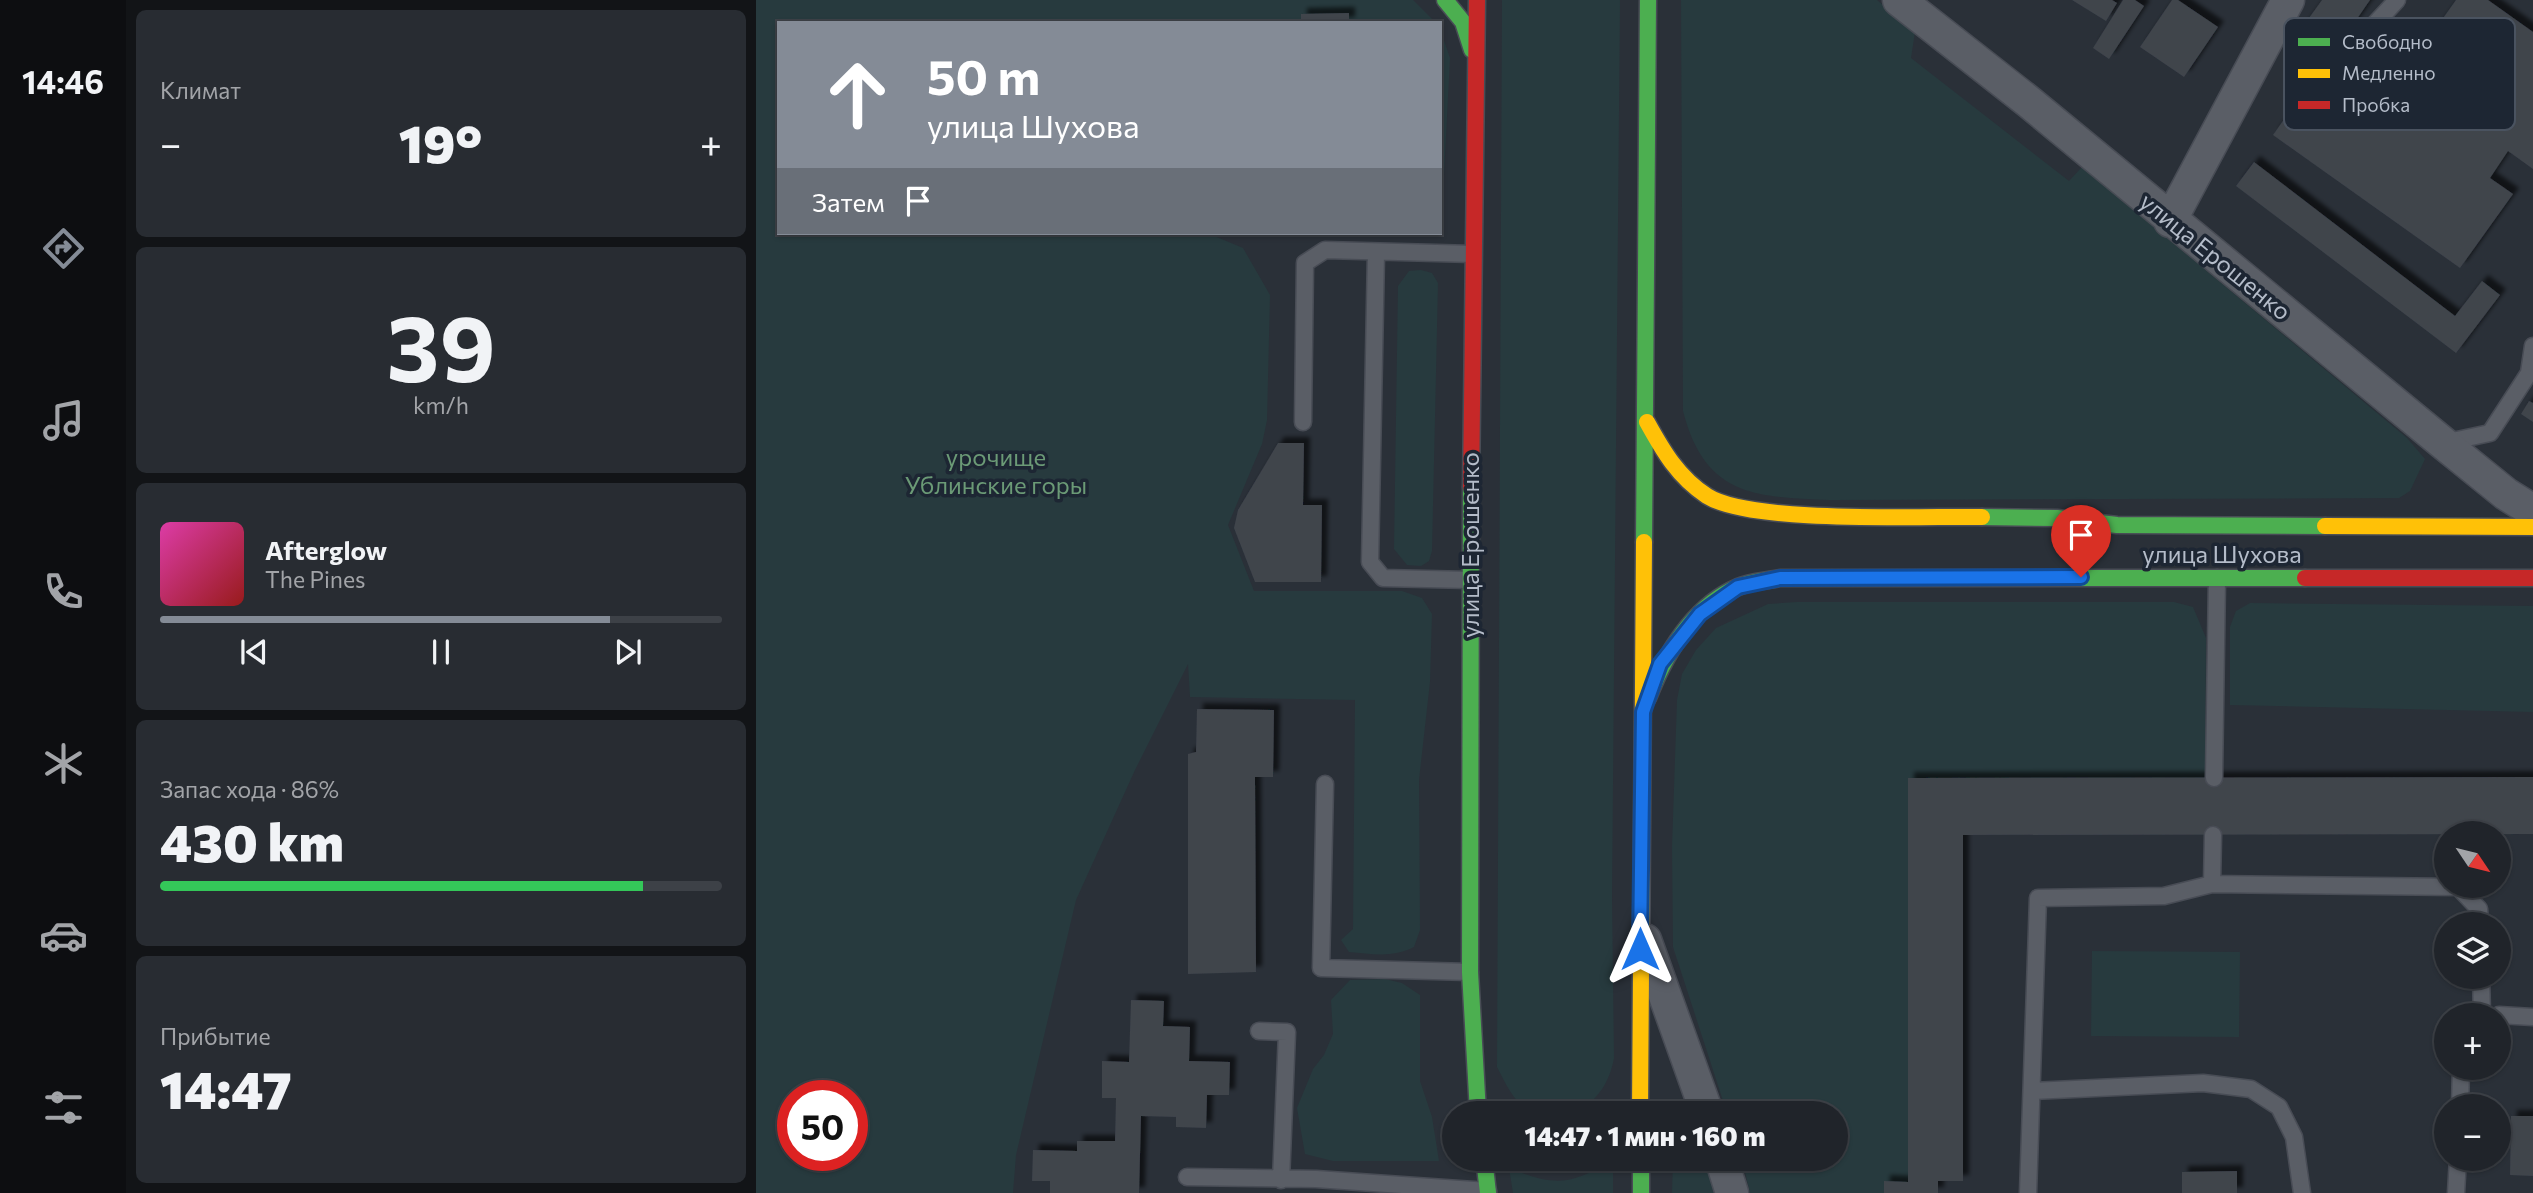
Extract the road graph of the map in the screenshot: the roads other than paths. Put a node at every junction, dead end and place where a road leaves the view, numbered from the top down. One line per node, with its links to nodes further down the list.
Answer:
1 (1445, 0): 8 (main road)
2 (1476, 0): 8 (main road, улица Ерошенко)
3 (1648, 0): 14 (main road)
4 (1899, 0): 9 (street, улица Ерошенко)
5 (2288, 0): 9 (street)
6 (2397, 0): 7 (lane)
7 (2380, 18)
8 (1475, 59): 11 (main road, улица Ерошенко)
9 (2171, 221): 15 (street, улица Ерошенко)
10 (1376, 253): 11 (lane); 13 (lane); 20 (lane)
11 (1473, 254): 20 (main road, улица Ерошенко)
12 (2533, 346): 15 (lane)
13 (1303, 422)
14 (1647, 422): 17 (main road, улица Шухова); 21 (main road)
15 (2443, 443): 16 (street, улица Ерошенко)
16 (2533, 510)
17 (2533, 527)
18 (2217, 578): 19 (main road, улица Шухова); 21 (main road, улица Шухова); 22 (lane)
19 (2533, 578)
20 (1470, 580): 28 (main road, улица Ерошенко)
21 (1643, 712): 27 (main road)
22 (2214, 778)
23 (1325, 784): 28 (lane)
24 (2213, 835): 25 (lane)
25 (2213, 884): 26 (lane); 34 (lane)
26 (2479, 912)
27 (1640, 925): 32 (main road); 39 (street)
28 (1470, 972): 33 (main road, улица Ерошенко)
29 (2511, 1016): 30 (lane)
30 (2533, 1017)
31 (1259, 1031): 45 (lane)
32 (1640, 1068): 37 (main road); 38 (main road)
33 (1475, 1090): 35 (main road, улица Ерошенко); 36 (main road)
34 (2032, 1091): 50 (lane); 51 (lane)
35 (1476, 1101)
36 (1482, 1101)
37 (1627, 1101)
38 (1640, 1101)
39 (1703, 1101)
40 (1486, 1171): 47 (main road)
41 (1641, 1171): 48 (main road)
42 (1725, 1171): 49 (street)
43 (2457, 1171): 52 (lane)
44 (1187, 1177): 45 (lane)
45 (1281, 1180): 46 (lane)
46 (1408, 1189): 47 (lane)
47 (1488, 1192)
48 (1641, 1193)
49 (1732, 1193)
50 (2028, 1193)
51 (2302, 1193)
52 (2456, 1193)

